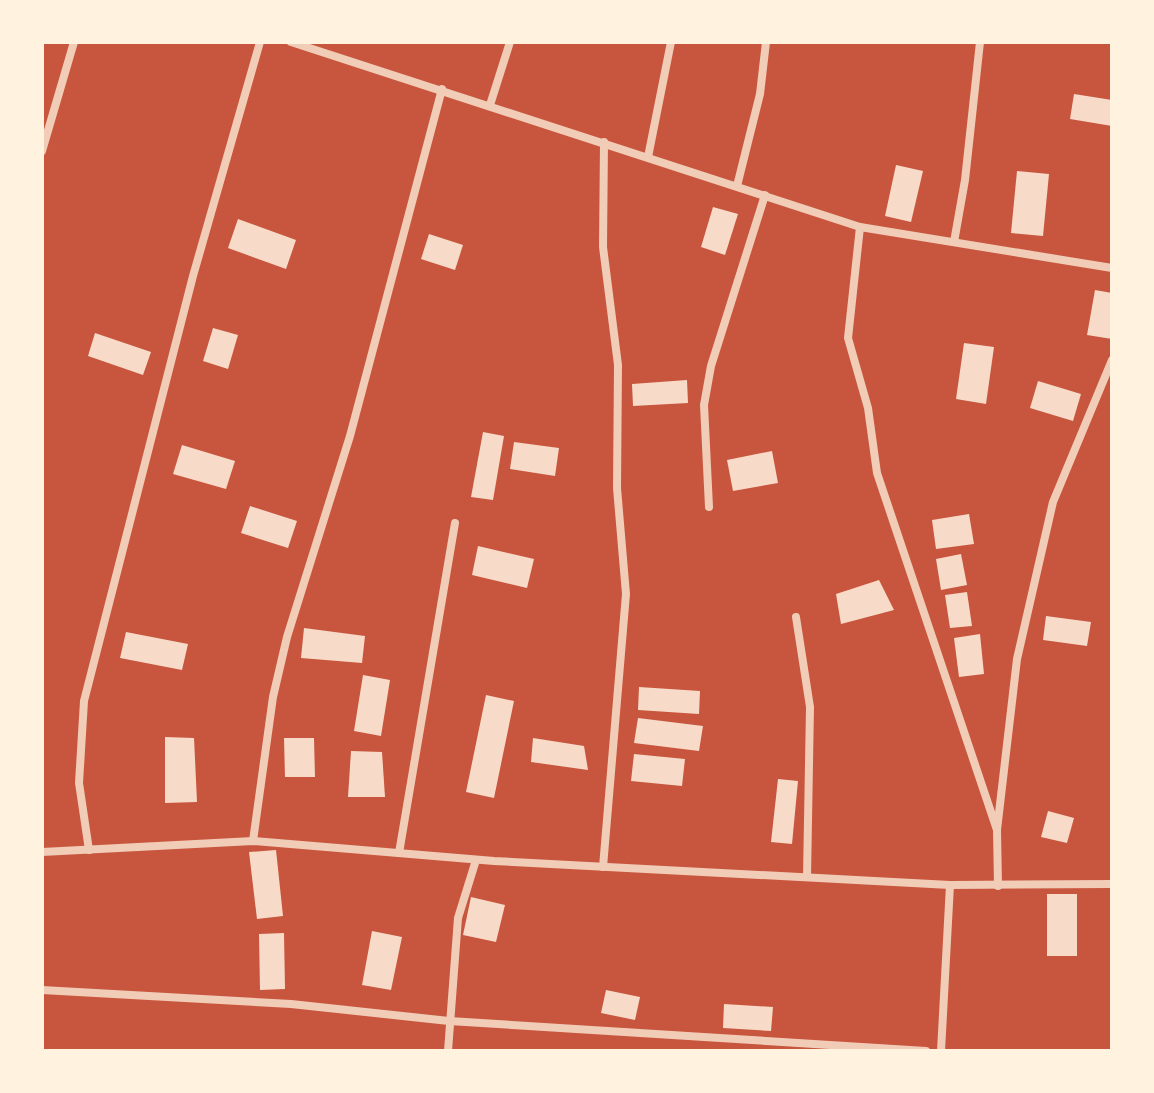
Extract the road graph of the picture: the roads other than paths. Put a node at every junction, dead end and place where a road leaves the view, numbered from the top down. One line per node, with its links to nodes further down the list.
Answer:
1 (74, 42): 11 (street)
2 (260, 42): 24 (street)
3 (291, 42): 8 (street)
4 (510, 42): 9 (street)
5 (671, 42): 12 (street)
6 (766, 42): 13 (street)
7 (980, 42): 16 (street)
8 (442, 89): 9 (street); 23 (street)
9 (490, 105): 10 (street)
10 (604, 142): 12 (street); 28 (street)
11 (42, 151)
12 (648, 157): 13 (street)
13 (737, 186): 14 (street)
14 (765, 195): 15 (street); 19 (street)
15 (860, 227): 16 (street); 22 (street)
16 (954, 242): 17 (street)
17 (1112, 268)
18 (1112, 360): 22 (street)
19 (709, 507)
20 (455, 523): 26 (street)
21 (796, 617): 29 (street)
22 (997, 830): 32 (street)
23 (253, 841): 24 (street); 26 (street)
24 (89, 850): 25 (street)
25 (42, 852)
26 (399, 853): 27 (street)
27 (476, 860): 28 (street); 34 (street)
28 (603, 867): 29 (street)
29 (807, 877): 31 (street)
30 (1112, 884): 32 (street)
31 (950, 885): 32 (street); 37 (street)
32 (998, 886)
33 (42, 990): 34 (street)
34 (449, 1021): 35 (street); 36 (street)
35 (448, 1051)
36 (926, 1051)
37 (941, 1051)

